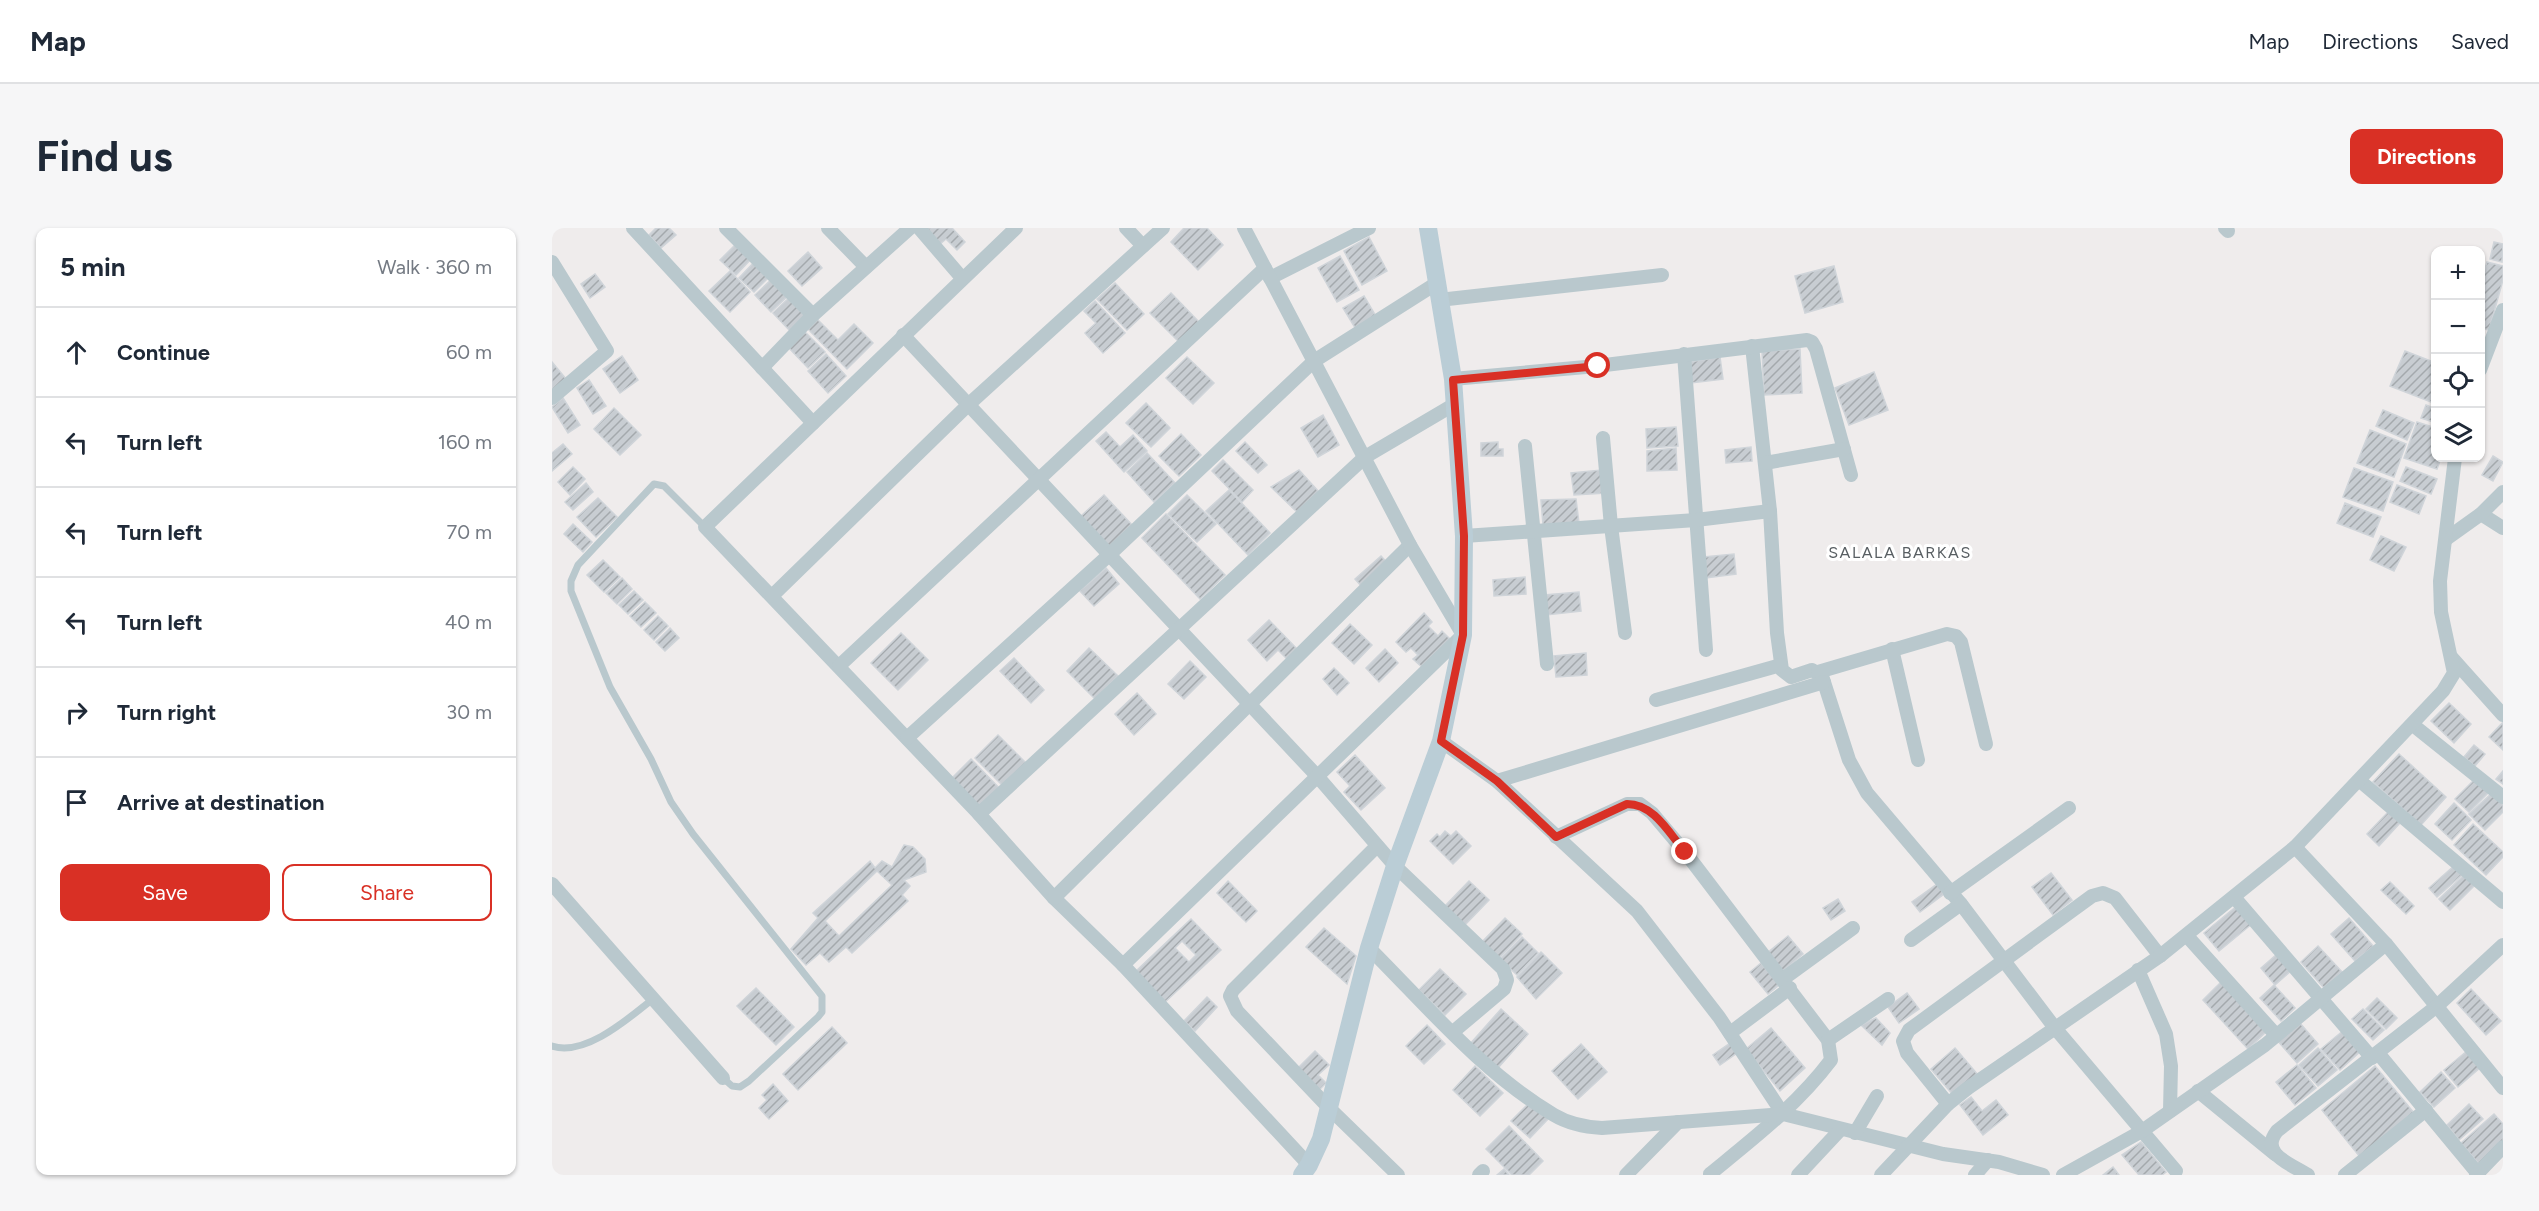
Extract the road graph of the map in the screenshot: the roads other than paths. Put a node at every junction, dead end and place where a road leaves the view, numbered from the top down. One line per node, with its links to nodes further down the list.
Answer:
1 (633, 228): 26 (street)
2 (726, 228): 20 (street)
3 (828, 228): 14 (street)
4 (910, 228): 14 (street)
5 (919, 228): 17 (street)
6 (1016, 228): 17 (street)
7 (1125, 228): 12 (street)
8 (1163, 228): 12 (street)
9 (1244, 228): 15 (street)
10 (1369, 228): 15 (street)
11 (1428, 228): 18 (street)
12 (1143, 246): 30 (street)
13 (552, 262): 28 (street)
14 (866, 267): 20 (street)
15 (1267, 273): 25 (street); 39 (street)
16 (1662, 275): 18 (street)
17 (962, 278): 21 (street)
18 (1438, 292): 25 (street); 27 (street)
19 (2503, 310): 24 (street)
20 (813, 315): 26 (street)
21 (903, 335): 30 (street); 31 (street)
22 (1752, 346): 23 (street); 34 (street); 37 (street)
23 (1684, 354): 27 (street); 43 (street)
24 (2485, 359)
25 (1314, 361): 35 (street); 51 (street)
26 (762, 368): 31 (street)
27 (1453, 380): 29 (street)
28 (552, 398)
29 (1455, 404): 35 (street); 48 (street)
30 (968, 405): 39 (street); 52 (street)
31 (813, 423): 44 (street)
32 (1603, 438): 45 (street)
33 (1525, 446): 47 (street)
34 (1844, 449): 37 (street); 38 (street)
35 (1365, 458): 50 (street); 53 (street)
36 (2455, 462): 49 (street)
37 (1765, 463): 41 (street)
38 (1851, 475)
39 (1038, 479): 51 (street); 61 (street)
40 (2503, 492): 42 (street)
41 (1770, 512): 43 (street); 60 (street)
42 (2481, 514): 46 (street); 49 (street)
43 (1696, 520): 45 (street); 56 (street)
44 (705, 526): 52 (street); 109 (lane)
45 (1611, 526): 47 (street); 54 (street)
46 (2503, 528)
47 (1535, 533): 48 (street); 59 (street)
48 (1464, 536): 55 (street)
49 (2446, 539): 58 (street)
50 (1410, 545): 55 (street); 64 (street)
51 (1109, 555): 53 (street); 67 (street)
52 (772, 596): 61 (street)
53 (1179, 629): 64 (street); 76 (street)
54 (1625, 633)
55 (1463, 635): 68 (street); 71 (street)
56 (1706, 650)
57 (1892, 650): 62 (street); 69 (street); 70 (street)
58 (2452, 658): 65 (street); 66 (street)
59 (1547, 664)
60 (1781, 665): 62 (street); 63 (street)
61 (839, 666): 67 (street)
62 (1821, 677): 72 (street); 82 (street)
63 (1656, 700)
64 (1249, 704): 71 (street); 84 (street)
65 (2503, 715)
66 (2413, 724): 73 (street); 74 (street)
67 (907, 738): 76 (street)
68 (1441, 741): 72 (street); 80 (street)
69 (1986, 744)
70 (1918, 760)
71 (1318, 777): 78 (street); 95 (street)
72 (1497, 781): 77 (street)
73 (2360, 781): 79 (street); 85 (street)
74 (2503, 797)
75 (2069, 808): 82 (street)
76 (979, 814): 84 (street)
77 (1556, 837): 97 (street); 104 (street)
78 (1377, 846): 80 (street); 114 (street)
79 (2295, 848): 83 (street); 90 (street)
80 (1395, 866): 92 (street); 103 (street)
81 (552, 884): 99 (street)
82 (1950, 893): 86 (street)
83 (2234, 897): 88 (street); 98 (street)
84 (1054, 898): 95 (street)
85 (2503, 902)
86 (1960, 904): 89 (street); 94 (street)
87 (1854, 928): 97 (street)
88 (2187, 936): 93 (street); 105 (street)
89 (1911, 940)
90 (2385, 944): 98 (street); 101 (street)
91 (2503, 945): 101 (street)
92 (1369, 948): 103 (street); 114 (street)
93 (2160, 956): 94 (street); 96 (street)
94 (2005, 962): 102 (street); 113 (street)
95 (1123, 965): 126 (street)
96 (2138, 970): 102 (street); 116 (street)
97 (1787, 983): 104 (street); 106 (street)
98 (2322, 997): 105 (street); 108 (street)
99 (653, 999): 107 (lane); 109 (street)
100 (1888, 999): 106 (street)
101 (2437, 1006): 108 (street); 110 (street)
102 (2055, 1028): 113 (street); 120 (street)
103 (1453, 1032): 118 (street)
104 (1730, 1033): 117 (street)
105 (2276, 1035): 111 (street)
106 (1828, 1040): 117 (street)
107 (552, 1046)
108 (2375, 1055): 115 (street); 124 (street)
109 (723, 1078)
110 (2503, 1088)
111 (2198, 1091): 116 (street); 124 (street)
112 (1877, 1096): 121 (street)
113 (1948, 1104): 122 (street)
114 (1329, 1108): 126 (street); 130 (street)
115 (2426, 1110): 129 (street); 138 (street)
116 (2170, 1111): 120 (street)
117 (1783, 1114): 118 (street); 119 (street); 127 (street)
118 (1678, 1122): 131 (street)
119 (1841, 1129): 121 (street); 132 (street)
120 (2142, 1131): 128 (street); 136 (street)
121 (1855, 1133): 122 (street)
122 (1910, 1146): 125 (street); 133 (street)
123 (2503, 1147): 129 (street)
124 (2275, 1154): 137 (street)
125 (1988, 1160): 134 (street); 135 (street)
126 (1306, 1170)
127 (1710, 1174)
128 (2175, 1174)
129 (2478, 1174)
130 (1398, 1175)
131 (1626, 1175)
132 (1798, 1175)
133 (1881, 1175)
134 (1975, 1175)
135 (2043, 1175)
136 (2063, 1175)
137 (2308, 1175)
138 (2345, 1175)

